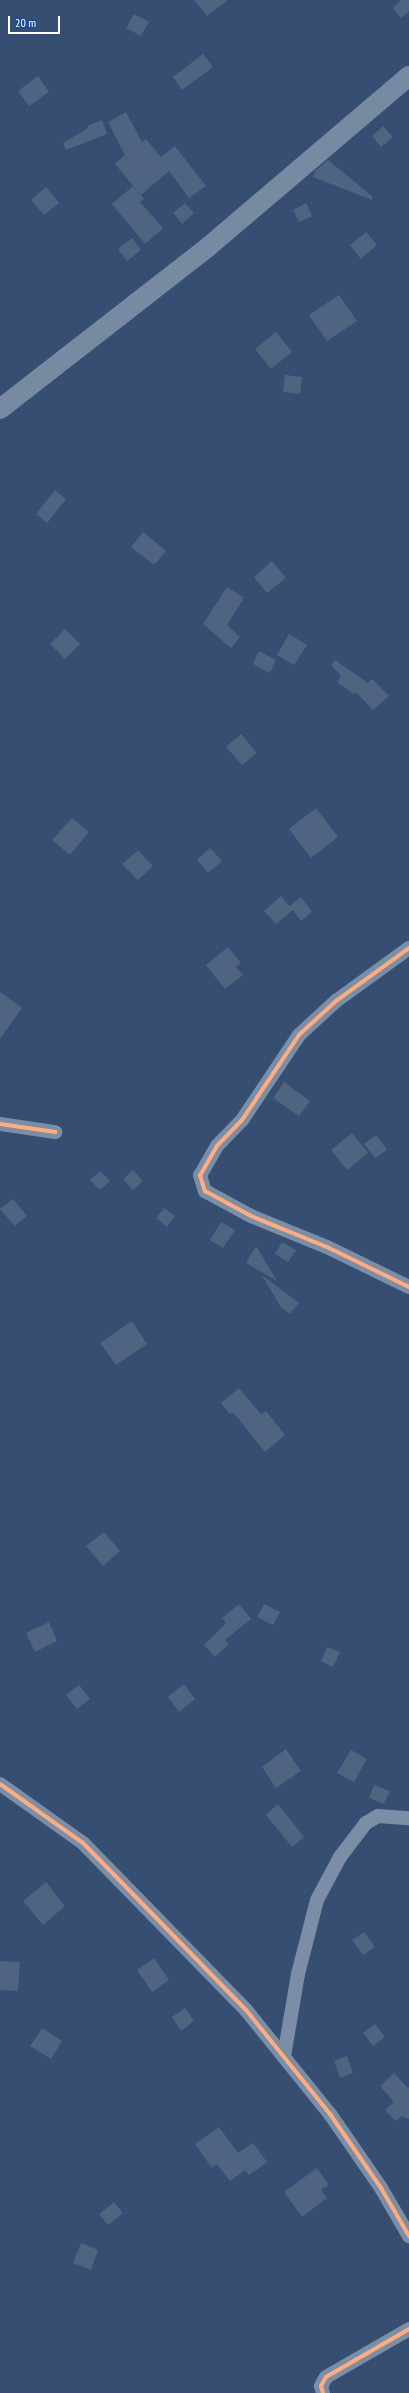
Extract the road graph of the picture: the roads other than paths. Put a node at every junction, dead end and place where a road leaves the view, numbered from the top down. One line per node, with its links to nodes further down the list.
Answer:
1 (409, 76): 2 (main road)
2 (0, 409)
3 (409, 948): 6 (street)
4 (0, 1124): 5 (street)
5 (55, 1132)
6 (409, 1287)
7 (0, 1784): 9 (street)
8 (409, 1818): 9 (street)
9 (284, 2056): 10 (street)
10 (409, 2236)
11 (409, 2329): 12 (street)
12 (323, 2393)

